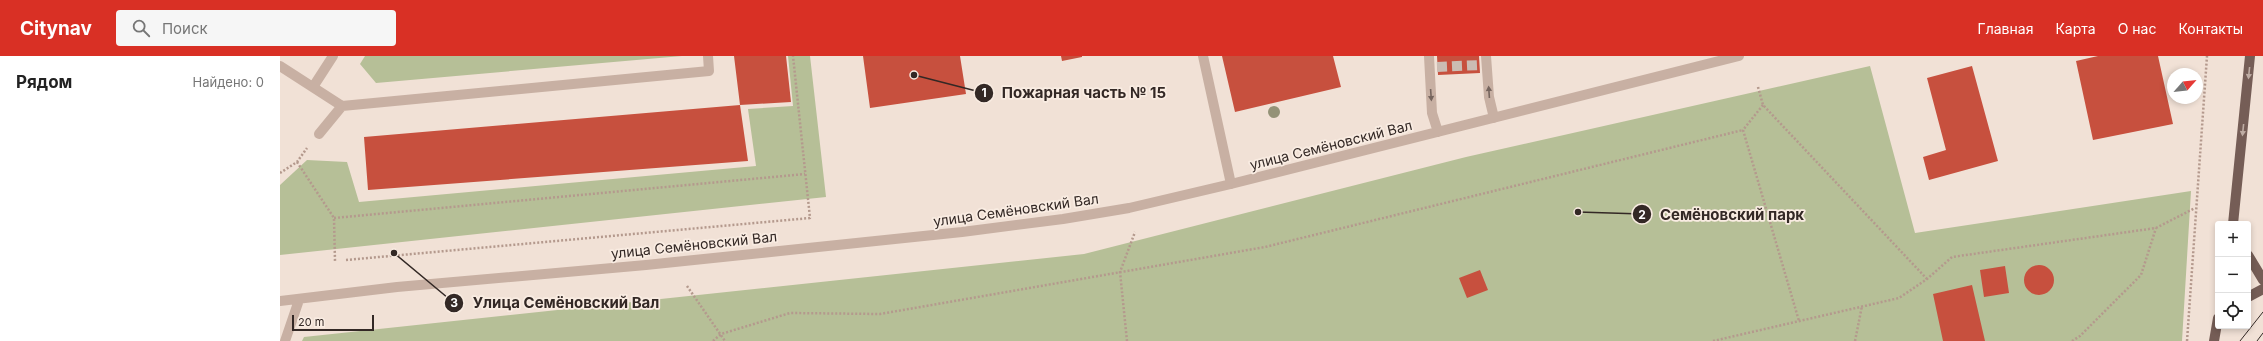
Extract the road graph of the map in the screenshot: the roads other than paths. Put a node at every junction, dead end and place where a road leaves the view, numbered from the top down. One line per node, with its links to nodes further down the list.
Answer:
1 (333, 56): 9 (street)
2 (708, 56): 10 (street)
3 (1202, 56): 14 (street)
4 (1429, 56): 12 (street, one-way to 12)
5 (1739, 56): 11 (street, улица Семёновский Вал)
6 (2250, 56): 15 (main road, one-way to 15)
7 (1484, 62): 11 (street, one-way to 7)
8 (280, 66): 9 (street)
9 (313, 87): 10 (street)
10 (342, 106): 13 (street)
11 (1494, 118): 12 (street, улица Семёновский Вал)
12 (1438, 132): 14 (street, улица Семёновский Вал)
13 (319, 134)
14 (1231, 184): 22 (street, улица Семёновский Вал)
15 (2235, 209): 16 (main road); 17 (main road)
16 (2233, 221)
17 (2237, 221)
18 (2249, 257): 19 (main road)
19 (2263, 280)
20 (2263, 289): 21 (main road)
21 (2251, 295)
22 (299, 300): 23 (street, улица Семёновский Вал); 25 (street)
23 (280, 301)
24 (2216, 329): 26 (main road)
25 (285, 341)
26 (2214, 341)

